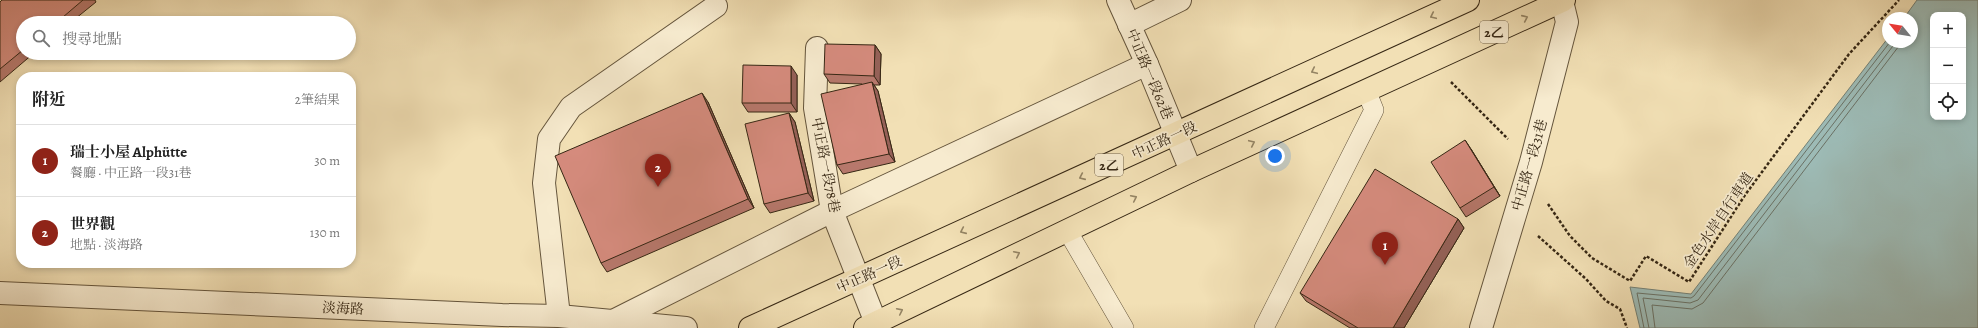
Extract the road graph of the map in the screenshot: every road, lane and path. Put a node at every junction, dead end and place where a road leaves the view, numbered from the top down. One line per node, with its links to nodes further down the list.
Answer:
1 (1118, 0): 7 (street, 中正路一段62巷)
2 (1180, 0): 7 (street)
3 (1563, 0): 11 (main road, 2乙, one-way to 3); 13 (street, 中正路一段31巷)
4 (1898, 0): 15 (path, 金色水岸自行車道)
5 (1462, 1): 12 (main road, 中正路一段 / 2乙, one-way to 12)
6 (716, 6): 21 (street)
7 (1129, 25): 9 (street, 中正路一段62巷)
8 (817, 48): 16 (street, 中正路一段78巷)
9 (1147, 64): 12 (street, 中正路一段62巷); 16 (street)
10 (1445, 77): 13 (path)
11 (1366, 90): 14 (main road, 2乙, one-way to 11); 28 (lane)
12 (1175, 134): 14 (street, 中正路一段62巷); 19 (main road, 中正路一段 / 2乙, one-way to 19)
13 (1531, 162): 17 (street, 中正路一段31巷)
14 (1191, 171): 18 (main road, 2乙, one-way to 14)
15 (1547, 202)
16 (832, 211): 19 (street, 中正路一段78巷); 22 (street)
17 (1514, 216): 29 (street, 中正路一段31巷); 30 (path)
18 (1067, 230): 24 (main road, 2乙, one-way to 18); 27 (lane)
19 (858, 279): 24 (street, 中正路一段78巷); 26 (main road, 中正路一段 / 2乙)
20 (0, 293): 23 (street, 淡海路)
21 (559, 316): 22 (street, 淡海路); 23 (street, 淡海路)
22 (615, 320): 25 (street, 淡海路)
23 (497, 322)
24 (870, 326)
25 (686, 328)
26 (750, 328)
27 (1124, 328)
28 (1264, 328)
29 (1481, 328)
30 (1627, 328)

